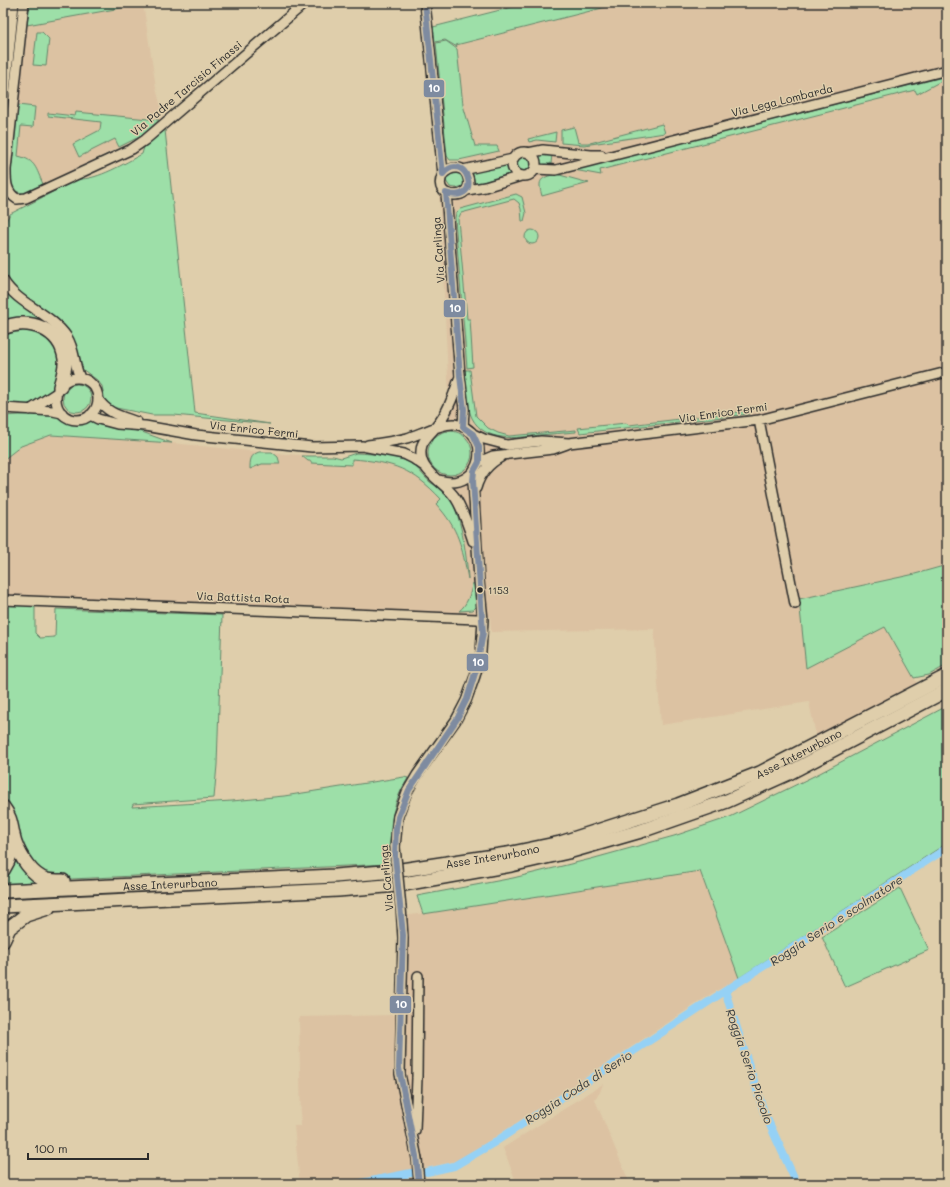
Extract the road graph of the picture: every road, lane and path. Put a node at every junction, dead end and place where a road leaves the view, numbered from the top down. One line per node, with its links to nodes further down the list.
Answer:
1 (12, 3): 6 (highway)
2 (24, 3): 10 (street)
3 (305, 3): 10 (street, Via Padre Tarcisio Finassi)
4 (425, 3): 13 (street, Via Carlinga)
5 (947, 70): 8 (street, Via Lega Lombarda)
6 (3, 92)
7 (528, 153): 8 (street, Via Lega Lombarda); 9 (street, Via Lega Lombarda); 11 (street)
8 (622, 153): 11 (street, Via Lega Lombarda)
9 (513, 159): 12 (street, Via Lega Lombarda); 14 (street)
10 (6, 168): 17 (street)
11 (535, 169): 14 (street, Via Lega Lombarda)
12 (463, 170): 13 (street); 15 (street)
13 (443, 174): 16 (street, Via Carlinga)
14 (521, 176): 15 (street, Via Lega Lombarda)
15 (466, 190): 16 (street)
16 (446, 193): 21 (street, Via Carlinga)
17 (3, 197)
18 (3, 280): 22 (street)
19 (3, 328): 23 (highway)
20 (947, 372): 29 (street, Via Enrico Fermi)
21 (460, 376): 31 (street, Via Carlinga); 32 (street, Via Carlinga)
22 (80, 378): 23 (street); 24 (street, Via Enrico Fermi)
23 (59, 389): 26 (street); 27 (street)
24 (98, 400): 28 (street); 30 (street, Via Enrico Fermi)
25 (3, 408): 26 (street, Via Enrico Fermi)
26 (30, 410): 27 (street, Via Enrico Fermi)
27 (62, 414): 28 (street, Via Enrico Fermi)
28 (90, 415): 30 (street, Via Enrico Fermi)
29 (759, 420): 34 (street, Via Enrico Fermi); 44 (street)
30 (145, 426): 35 (street, Via Enrico Fermi)
31 (463, 427): 32 (street); 33 (street)
32 (435, 429): 35 (street, Via Enrico Fermi); 38 (street, Via Carlinga)
33 (473, 434): 34 (street, Via Enrico Fermi); 37 (street)
34 (569, 443): 36 (street, Via Enrico Fermi)
35 (362, 446): 38 (street, Via Enrico Fermi)
36 (507, 454): 37 (street, Via Enrico Fermi); 41 (street, Via Carlinga)
37 (479, 462): 39 (street, Via Carlinga)
38 (424, 466): 40 (street, Via Carlinga)
39 (474, 471): 40 (street, Via Carlinga); 41 (street, Via Carlinga)
40 (437, 480): 42 (street, Via Carlinga)
41 (474, 497): 42 (street, Via Carlinga)
42 (477, 551): 45 (street, Via Carlinga)
43 (3, 600): 45 (street, Via Battista Rota)
44 (795, 604)
45 (483, 620): 57 (street, Via Carlinga, bridge)
46 (947, 676): 51 (highway, Asse Interurbano)
47 (947, 690): 53 (highway, Asse Interurbano)
48 (3, 807): 49 (highway)
49 (14, 841): 50 (highway); 51 (highway)
50 (3, 870)
51 (72, 888): 52 (highway, Asse Interurbano)
52 (3, 891)
53 (63, 902): 54 (highway, Asse Interurbano); 55 (highway)
54 (3, 906)
55 (3, 941)
56 (418, 976): 57 (street)
57 (414, 1141): 58 (street, Via Carlinga)
58 (419, 1180)

